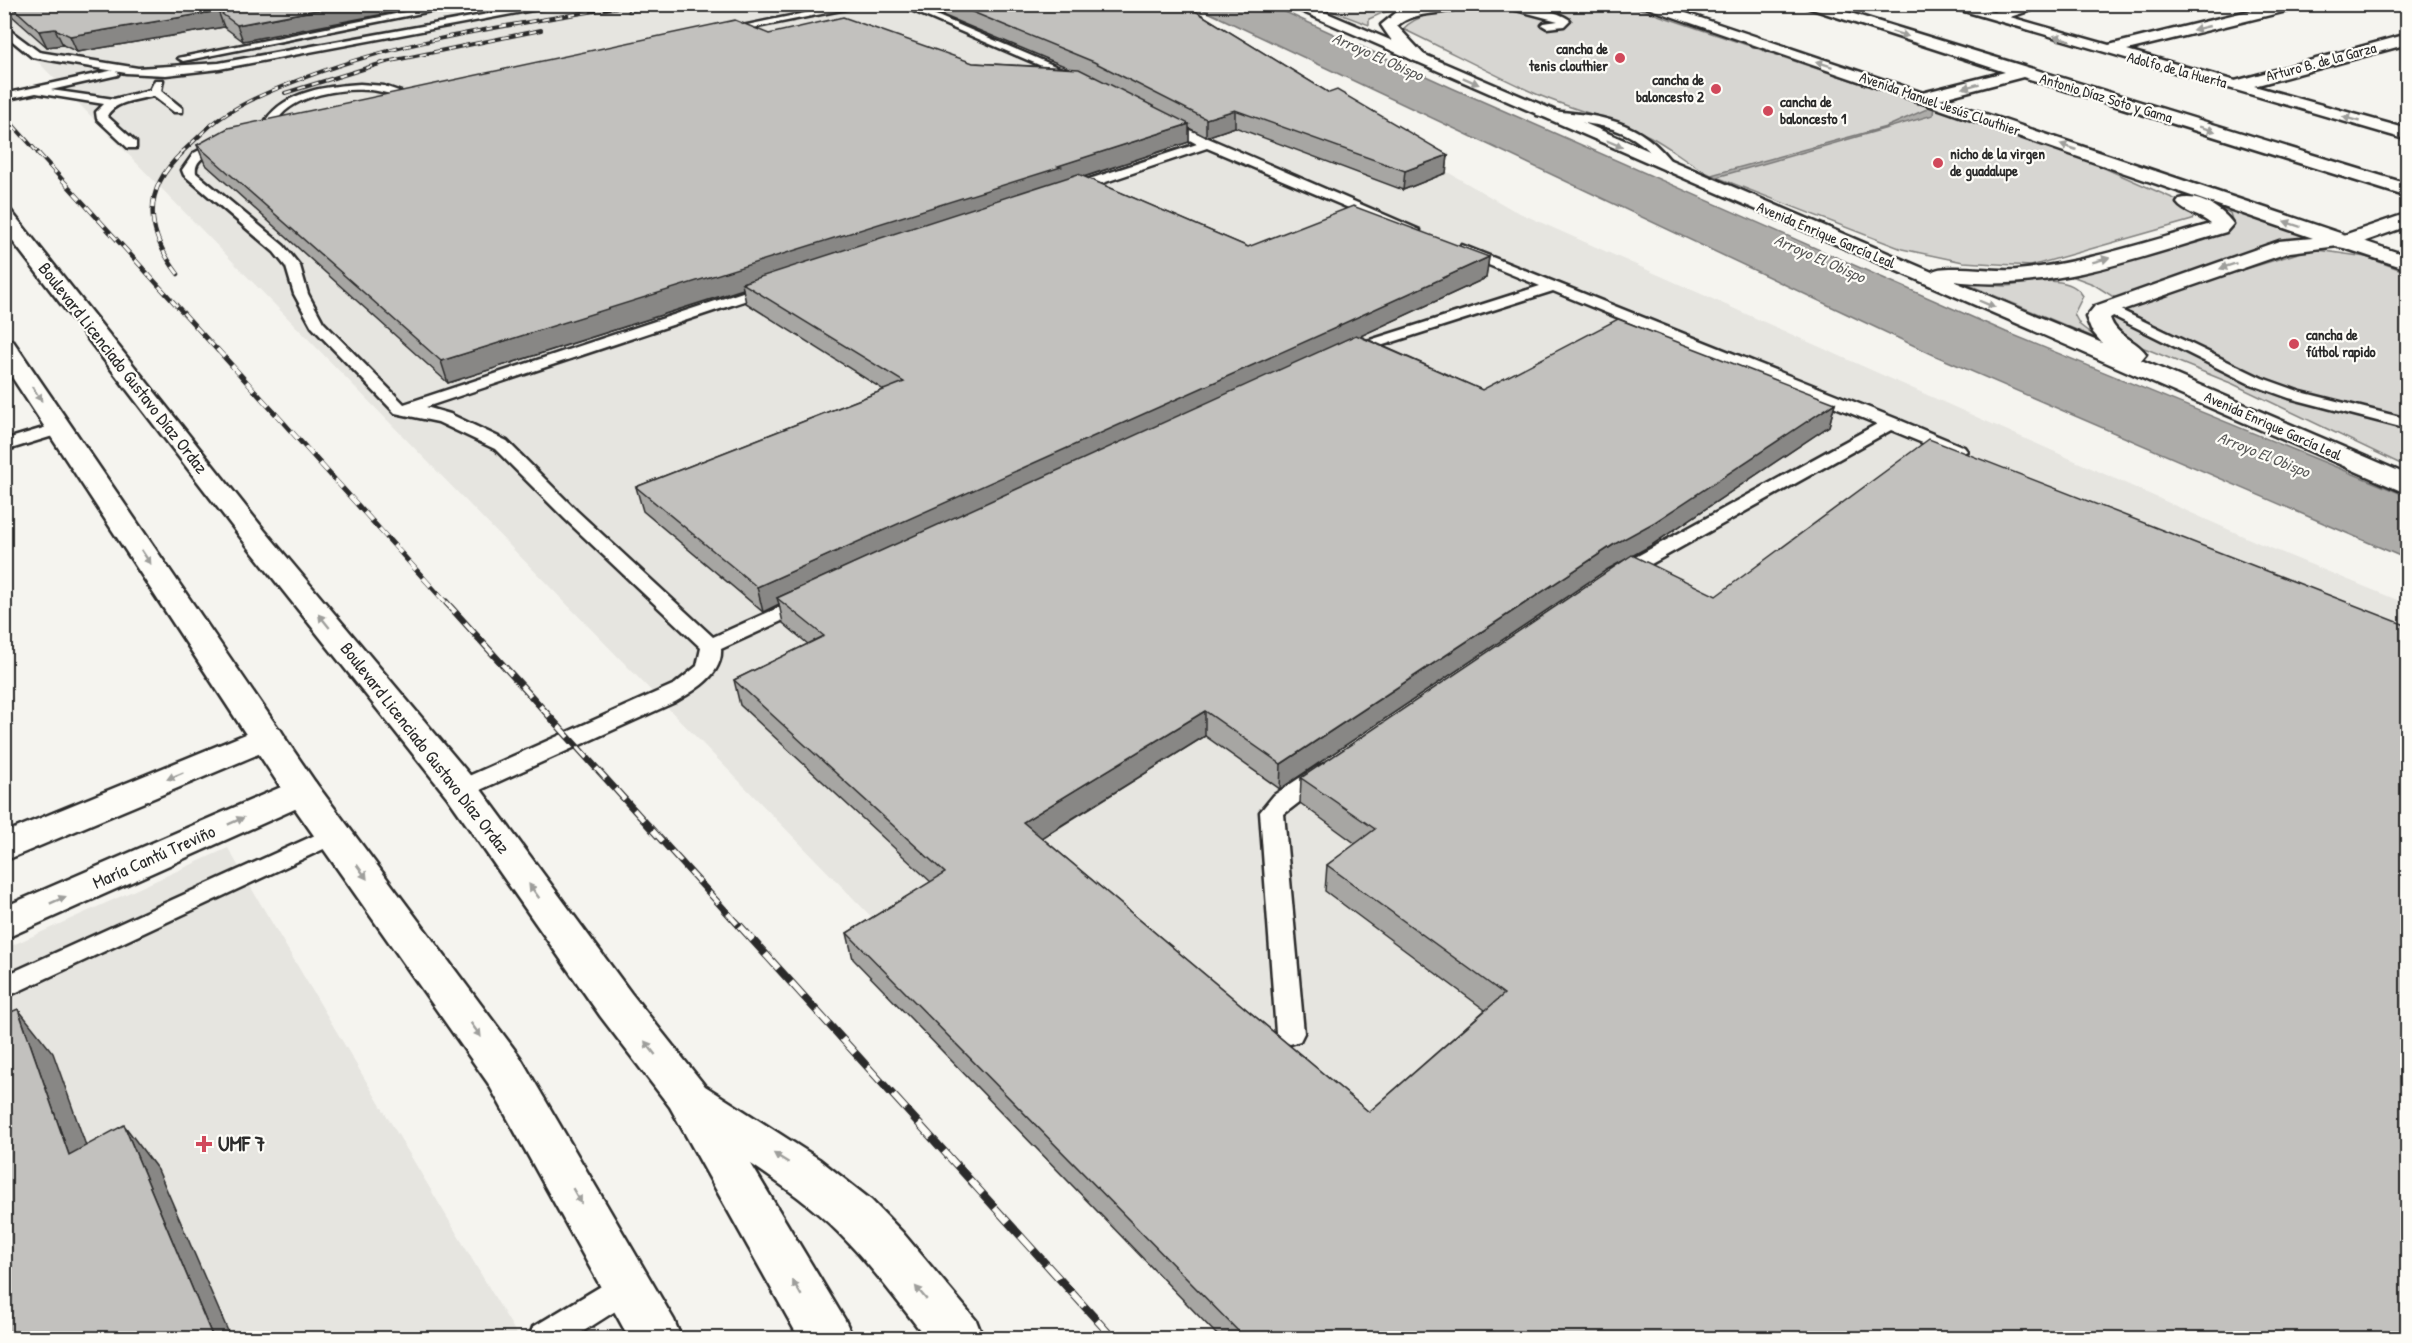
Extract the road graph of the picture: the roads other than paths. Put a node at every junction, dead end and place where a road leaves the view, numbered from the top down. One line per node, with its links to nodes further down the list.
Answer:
1 (462, 4): 26 (lane)
2 (561, 4): 26 (lane)
3 (867, 4): 15 (lane)
4 (901, 4): 28 (lane)
5 (1292, 4): 23 (street, Avenida Enrique García Leal)
6 (1388, 4): 14 (lane)
7 (1457, 4): 14 (street)
8 (1497, 4): 18 (lane)
9 (1643, 4): 35 (street, Avenida Manuel Jesús Clouthier, one-way to 9)
10 (1804, 4): 27 (street, Antonio Díaz Soto y Gama, one-way to 27)
11 (1947, 4): 16 (street, Adolfo de la Huerta)
12 (2043, 4): 16 (street)
13 (2298, 4): 22 (street, one-way to 22)
14 (1411, 13): 23 (street)
15 (812, 15): 17 (lane); 20 (lane)
16 (1991, 17): 22 (street, Adolfo de la Huerta, one-way to 16)
17 (834, 23)
18 (1547, 25)
19 (4, 29): 26 (lane)
20 (706, 35)
21 (2408, 39): 31 (street, Arturo B. de la Garza)
22 (2106, 51): 24 (street); 31 (street, Adolfo de la Huerta)
23 (1418, 57): 55 (street, Avenida Enrique García Leal, one-way to 55)
24 (2074, 59)
25 (2053, 64): 27 (street)
26 (121, 68): 30 (lane)
27 (2022, 72): 35 (street, one-way to 35); 48 (street, Antonio Díaz Soto y Gama, one-way to 48)
28 (1055, 81)
29 (4, 85): 30 (lane)
30 (30, 86): 34 (lane); 36 (lane)
31 (2234, 86): 41 (street, Adolfo de la Huerta, one-way to 31)
32 (419, 93): 33 (lane)
33 (407, 96): 37 (lane); 42 (lane)
34 (4, 97)
35 (1924, 98): 47 (street, Avenida Manuel Jesús Clouthier, one-way to 35)
36 (114, 102): 38 (lane); 46 (lane)
37 (393, 103)
38 (178, 110)
39 (1154, 116): 45 (lane)
40 (2408, 122): 41 (street)
41 (2385, 128): 43 (street, Adolfo de la Huerta)
42 (266, 132)
43 (2408, 135)
44 (234, 139): 64 (lane)
45 (1209, 144): 49 (lane); 52 (lane)
46 (132, 145)
47 (2109, 161): 53 (street, Avenida Manuel Jesús Clouthier, one-way to 47); 57 (street, one-way to 47)
48 (2408, 191)
49 (1049, 196)
50 (4, 214): 78 (street, Boulevard Licenciado Gustavo Díaz Ordaz, one-way to 50)
51 (2408, 219): 53 (street)
52 (1424, 234)
53 (2346, 242): 56 (street, Avenida Manuel Jesús Clouthier); 60 (street, one-way to 60)
54 (1445, 243): 59 (lane)
55 (1879, 258): 57 (street); 63 (street, Avenida Enrique García Leal, one-way to 63)
56 (2408, 263)
57 (2043, 275): 60 (street)
58 (788, 282): 64 (lane)
59 (1552, 287): 62 (lane); 65 (lane)
60 (2100, 299): 63 (street); 66 (lane)
61 (4, 346): 67 (street, one-way to 67)
62 (1338, 356)
63 (2188, 388): 70 (street, Avenida Enrique García Leal)
64 (401, 410): 75 (lane)
65 (1892, 423): 69 (lane); 73 (lane)
66 (2408, 424)
67 (60, 428): 68 (lane); 76 (street, one-way to 76)
68 (4, 446)
69 (1968, 455)
70 (2360, 464): 71 (street, Avenida Enrique García Leal); 72 (street, Avenida Enrique García Leal)
71 (2408, 481)
72 (2408, 486)
73 (1606, 582)
74 (819, 596): 75 (lane)
75 (711, 646): 78 (lane)
76 (268, 737): 79 (street); 81 (street, one-way to 81)
77 (1341, 761): 84 (lane)
78 (461, 789): 85 (street, Boulevard Licenciado Gustavo Díaz Ordaz, one-way to 78)
79 (303, 791): 80 (street); 82 (street, María Cantú Treviño, one-way to 79)
80 (335, 834): 83 (lane); 86 (street, one-way to 86)
81 (4, 848)
82 (4, 924)
83 (4, 988)
84 (1290, 1033)
85 (686, 1094): 89 (street, Boulevard Licenciado Gustavo Díaz Ordaz, one-way to 85); 90 (street, one-way to 85)
86 (628, 1285): 87 (lane); 88 (street)
87 (545, 1338)
88 (656, 1338)
89 (827, 1338)
90 (958, 1338)

